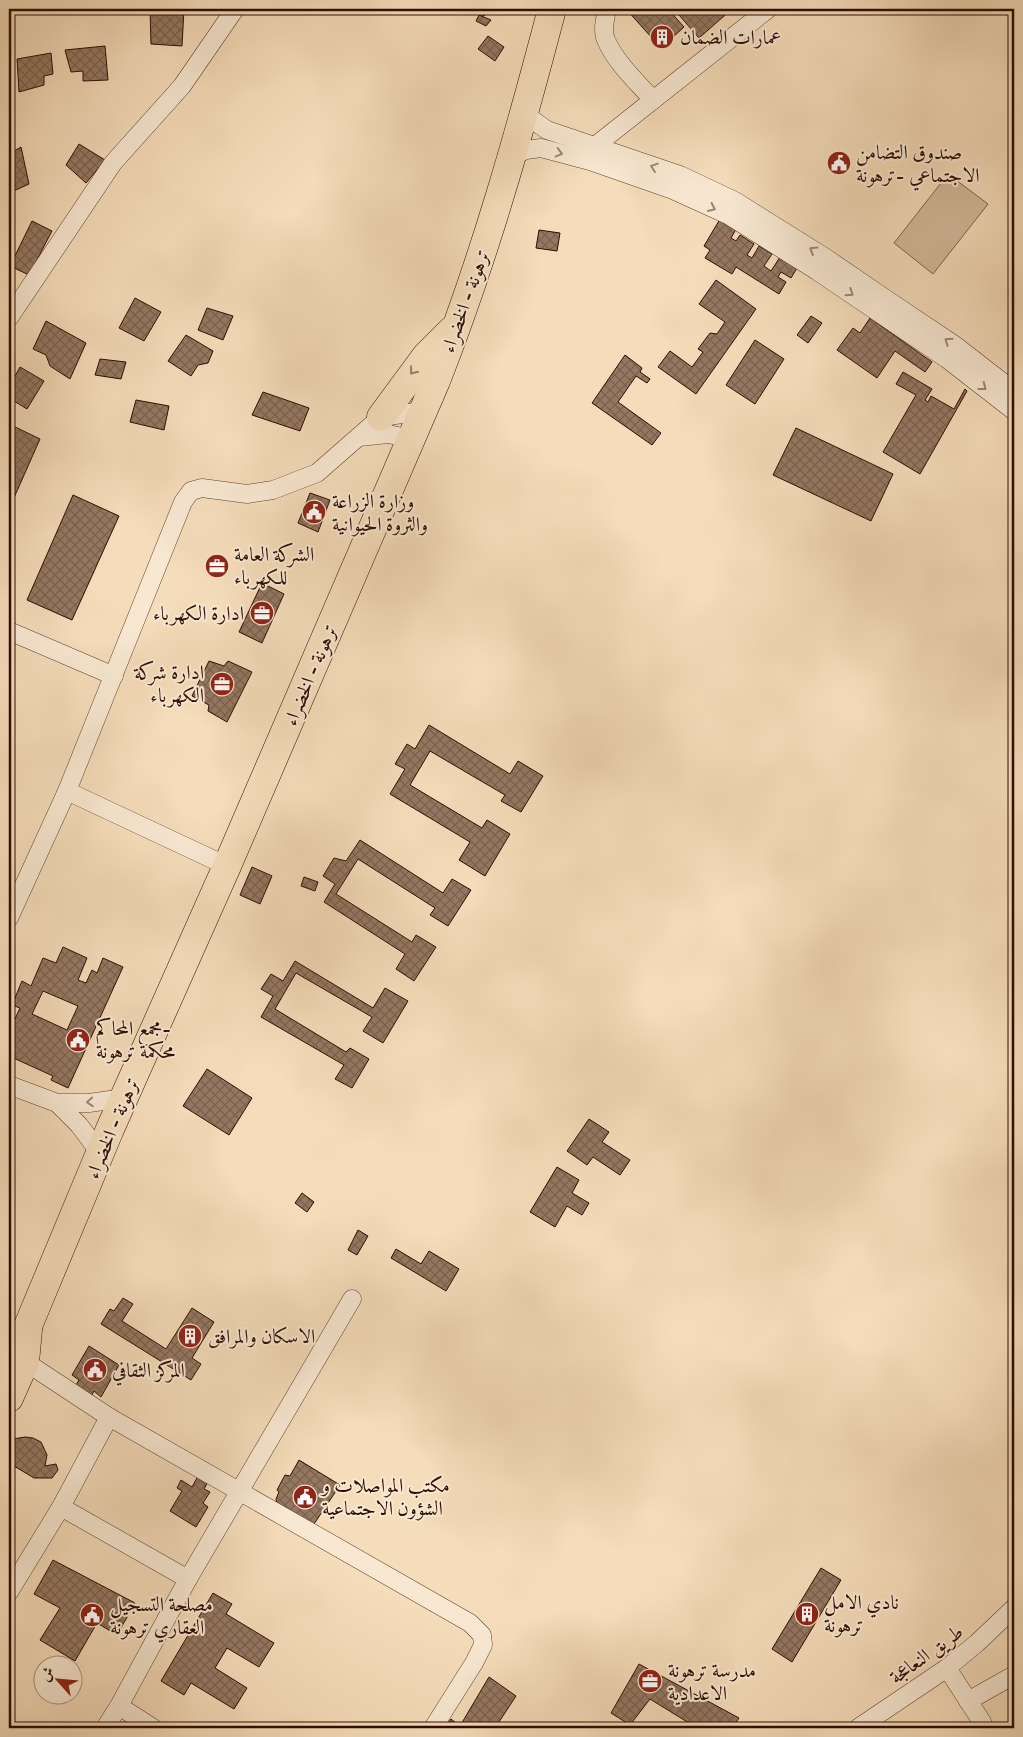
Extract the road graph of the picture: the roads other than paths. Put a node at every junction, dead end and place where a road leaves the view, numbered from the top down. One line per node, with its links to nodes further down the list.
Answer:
1 (235, 9): 10 (street)
2 (552, 9): 6 (highway, ترهونة - الخضراء)
3 (607, 9): 5 (street)
4 (768, 9): 5 (street)
5 (653, 100): 7 (street)
6 (525, 112): 7 (street); 8 (highway, ترهونة - الخضراء)
7 (593, 154): 8 (street, one-way to 7); 9 (street)
8 (512, 156): 11 (highway, ترهونة - الخضراء)
9 (882, 305): 12 (street, one-way to 9); 13 (street, one-way to 13)
10 (9, 318)
11 (459, 323): 14 (highway, ترهونة - الخضراء); 15 (highway, one-way to 15)
12 (1014, 391)
13 (1014, 411)
14 (423, 412): 15 (street); 17 (highway, ترهونة - الخضراء)
15 (381, 417): 16 (street)
16 (359, 437): 17 (street); 19 (street)
17 (412, 439): 21 (highway, ترهونة - الخضراء)
18 (9, 631): 19 (street)
19 (114, 676): 20 (street)
20 (67, 791): 21 (street); 22 (street)
21 (227, 866): 24 (highway, ترهونة - الخضراء)
22 (9, 918)
23 (9, 1085): 25 (street)
24 (124, 1098): 25 (street, one-way to 25); 26 (highway, ترهونة - الخضراء)
25 (57, 1103): 26 (street)
26 (100, 1153): 28 (highway, ترهونة - الخضراء)
27 (352, 1298): 31 (street)
28 (13, 1354): 29 (highway, ترهونة - الخضراء); 30 (street)
29 (9, 1398)
30 (109, 1417): 31 (street); 32 (street)
31 (238, 1492): 33 (street); 42 (street)
32 (61, 1507): 33 (street); 34 (street)
33 (188, 1579): 39 (street)
34 (9, 1592)
35 (1014, 1608): 36 (street, طريق النعاعجة)
36 (947, 1668): 38 (street); 43 (street, طريق النعاعجة)
37 (1014, 1675): 38 (street)
38 (968, 1701): 44 (street)
39 (119, 1706): 40 (street); 41 (street)
40 (105, 1728)
41 (153, 1728)
42 (433, 1728)
43 (858, 1728)
44 (984, 1728)

